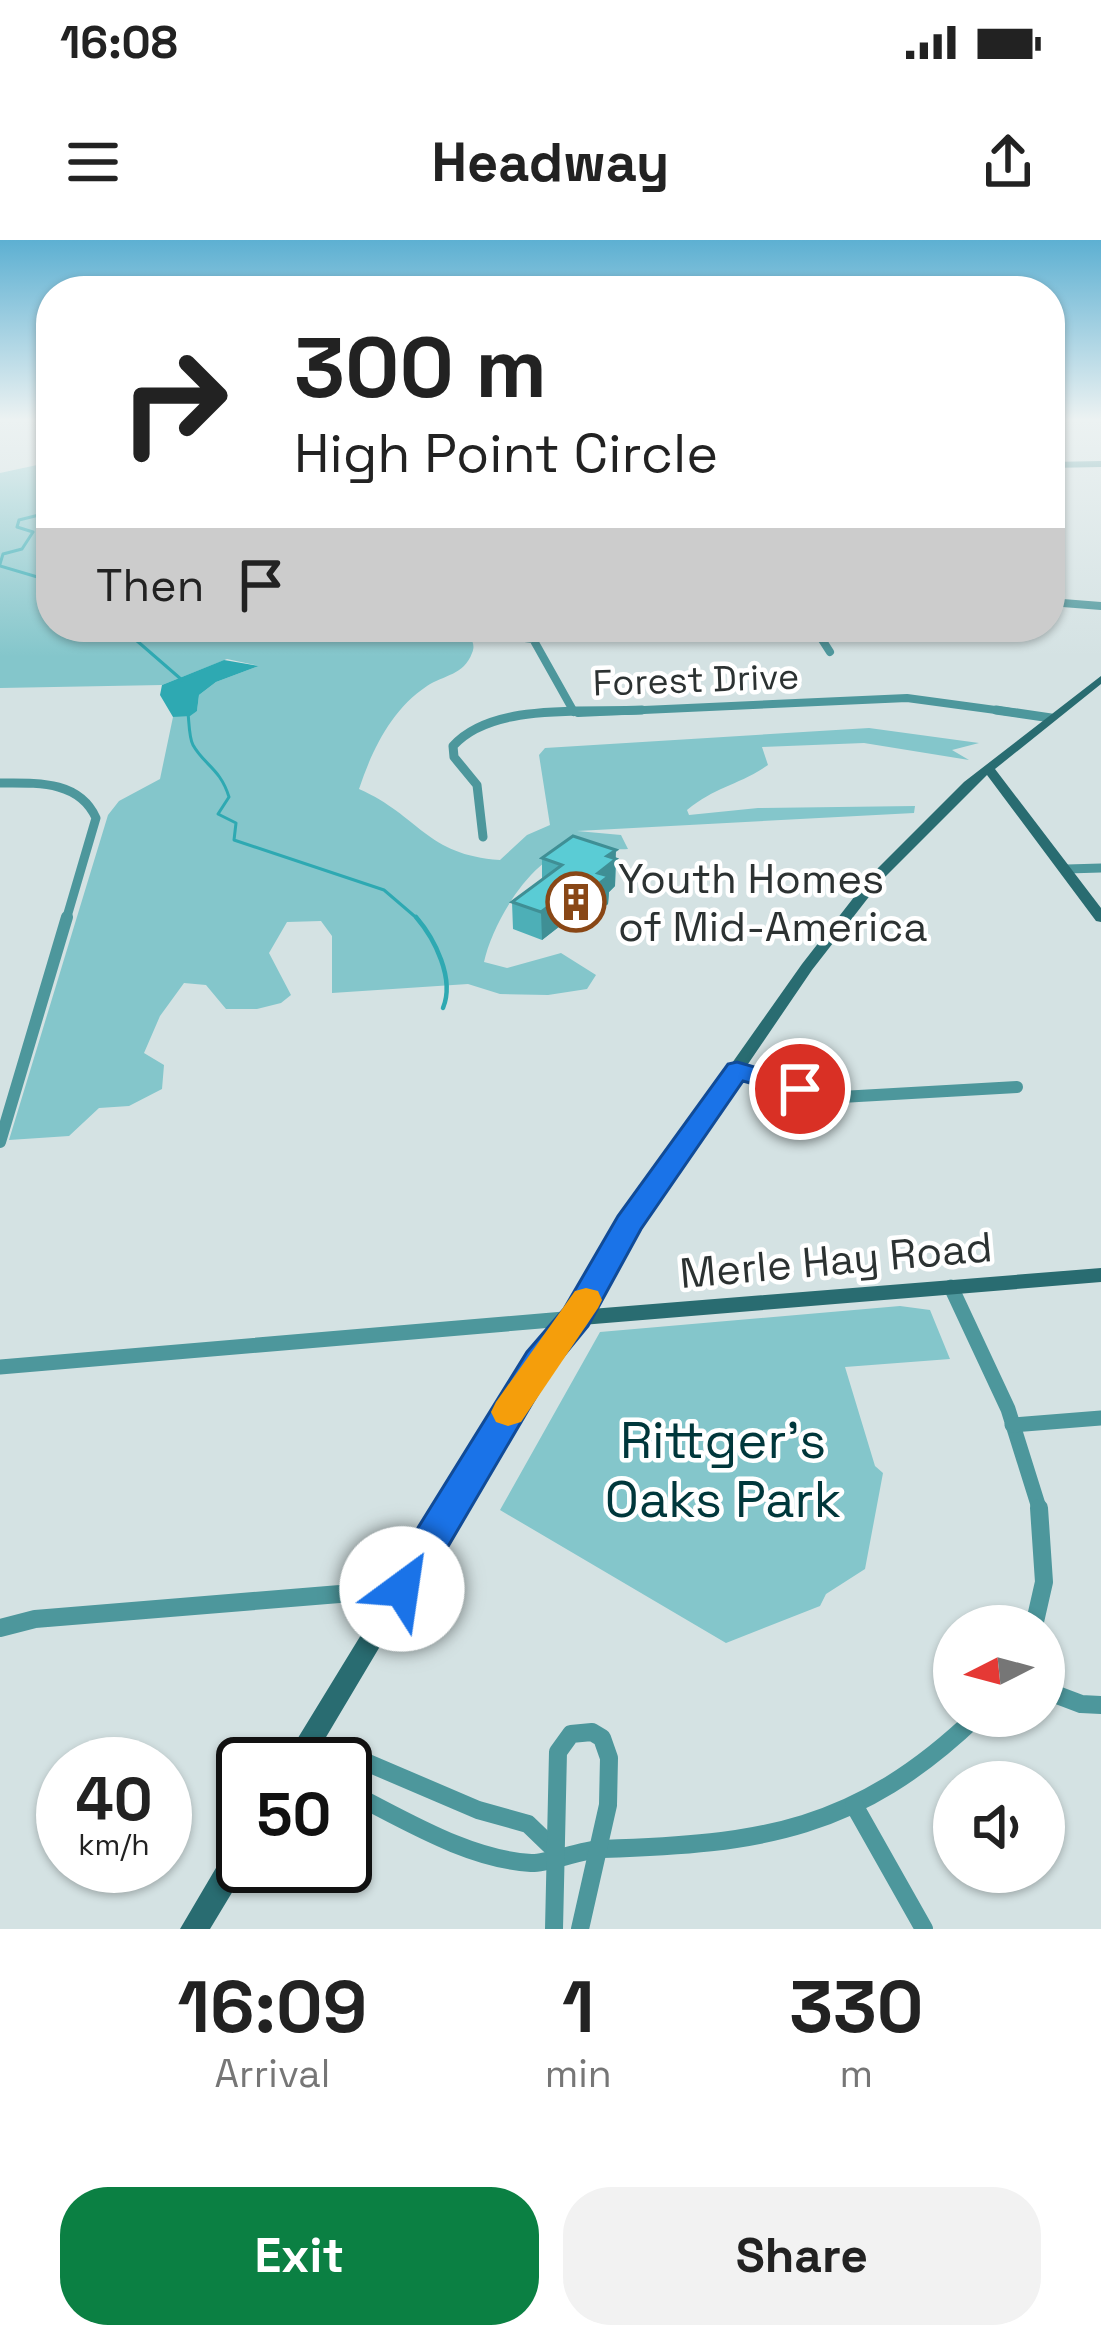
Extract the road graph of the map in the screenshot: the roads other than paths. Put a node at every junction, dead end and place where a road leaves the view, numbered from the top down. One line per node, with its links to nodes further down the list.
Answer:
1 (1065, 603): 2 (street)
2 (1101, 606)
3 (536, 642): 7 (street)
4 (824, 642): 5 (street)
5 (830, 652)
6 (1101, 679): 8 (main road)
7 (574, 712): 8 (street, Forest Drive); 11 (street, Forest Drive)
8 (1052, 718): 9 (main road)
9 (988, 768): 13 (main road); 16 (main road)
10 (0, 783): 18 (street)
11 (483, 837)
12 (1101, 868): 13 (street)
13 (1067, 869): 14 (main road); 15 (main road)
14 (1101, 904)
15 (1101, 918)
16 (737, 1070): 17 (street); 21 (main road)
17 (1017, 1087)
18 (0, 1142)
19 (1101, 1275): 20 (main road, Merle Hay Road)
20 (951, 1287): 21 (main road, Merle Hay Road); 24 (street)
21 (576, 1318): 22 (street); 25 (main road)
22 (0, 1367)
23 (1101, 1418): 24 (street)
24 (1012, 1425): 26 (street)
25 (402, 1589): 27 (street); 30 (main road)
26 (1039, 1605)
27 (0, 1628)
28 (1065, 1698): 29 (street)
29 (1101, 1705)
30 (311, 1737)
31 (954, 1737): 34 (street)
32 (372, 1765): 36 (street)
33 (372, 1803): 36 (street)
34 (854, 1805): 35 (street); 41 (street)
35 (595, 1851): 36 (street); 36 (street); 40 (street)
36 (557, 1852): 39 (street)
37 (216, 1893): 38 (main road)
38 (194, 1929)
39 (554, 1929)
40 (580, 1929)
41 (924, 1929)

